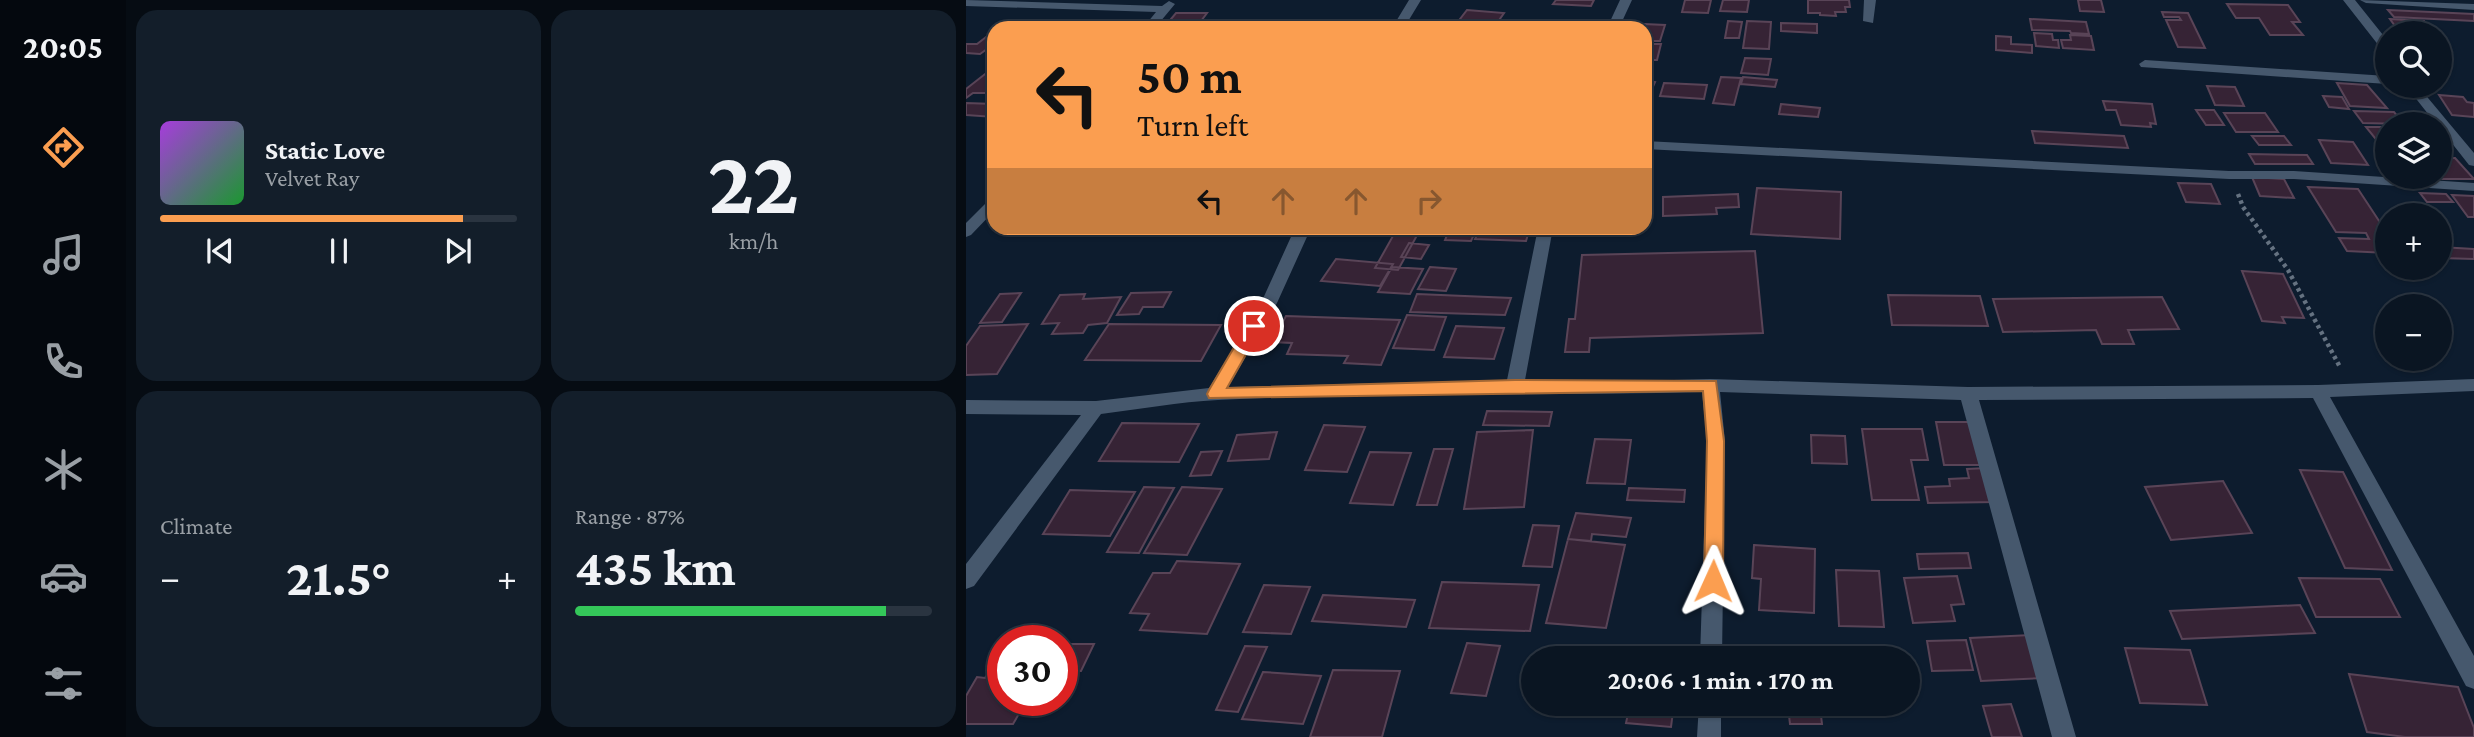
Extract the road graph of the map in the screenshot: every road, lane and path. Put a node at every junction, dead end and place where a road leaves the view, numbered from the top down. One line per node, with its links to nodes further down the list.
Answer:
1 (1415, 0): 10 (street)
2 (1626, 0): 11 (street)
3 (1870, 0): 12 (street)
4 (2349, 0): 13 (street)
5 (2366, 0): 8 (street)
6 (966, 3): 7 (street)
7 (1168, 4): 9 (street)
8 (2474, 7)
9 (1155, 21)
10 (1402, 21)
11 (1616, 21)
12 (1869, 21)
13 (2375, 33)
14 (2145, 64): 15 (street)
15 (2375, 79)
16 (2422, 98): 18 (street)
17 (1652, 145): 19 (street)
18 (2474, 162)
19 (2229, 176): 20 (street); 28 (path)
20 (2474, 187)
21 (987, 210): 22 (street)
22 (966, 232)
23 (1300, 235): 30 (street)
24 (1544, 235): 27 (street)
25 (1710, 385): 27 (street); 31 (street); 35 (street)
26 (2474, 385): 28 (street)
27 (1515, 386): 30 (street)
28 (2351, 390): 29 (street)
29 (2318, 391): 31 (street); 36 (street)
30 (1215, 394): 33 (street)
31 (1968, 394): 39 (street)
32 (966, 407): 33 (street)
33 (1096, 408): 34 (street)
34 (966, 580)
35 (1711, 646)
36 (2474, 678)
37 (1710, 716): 38 (street)
38 (1709, 737)
39 (2064, 737)

